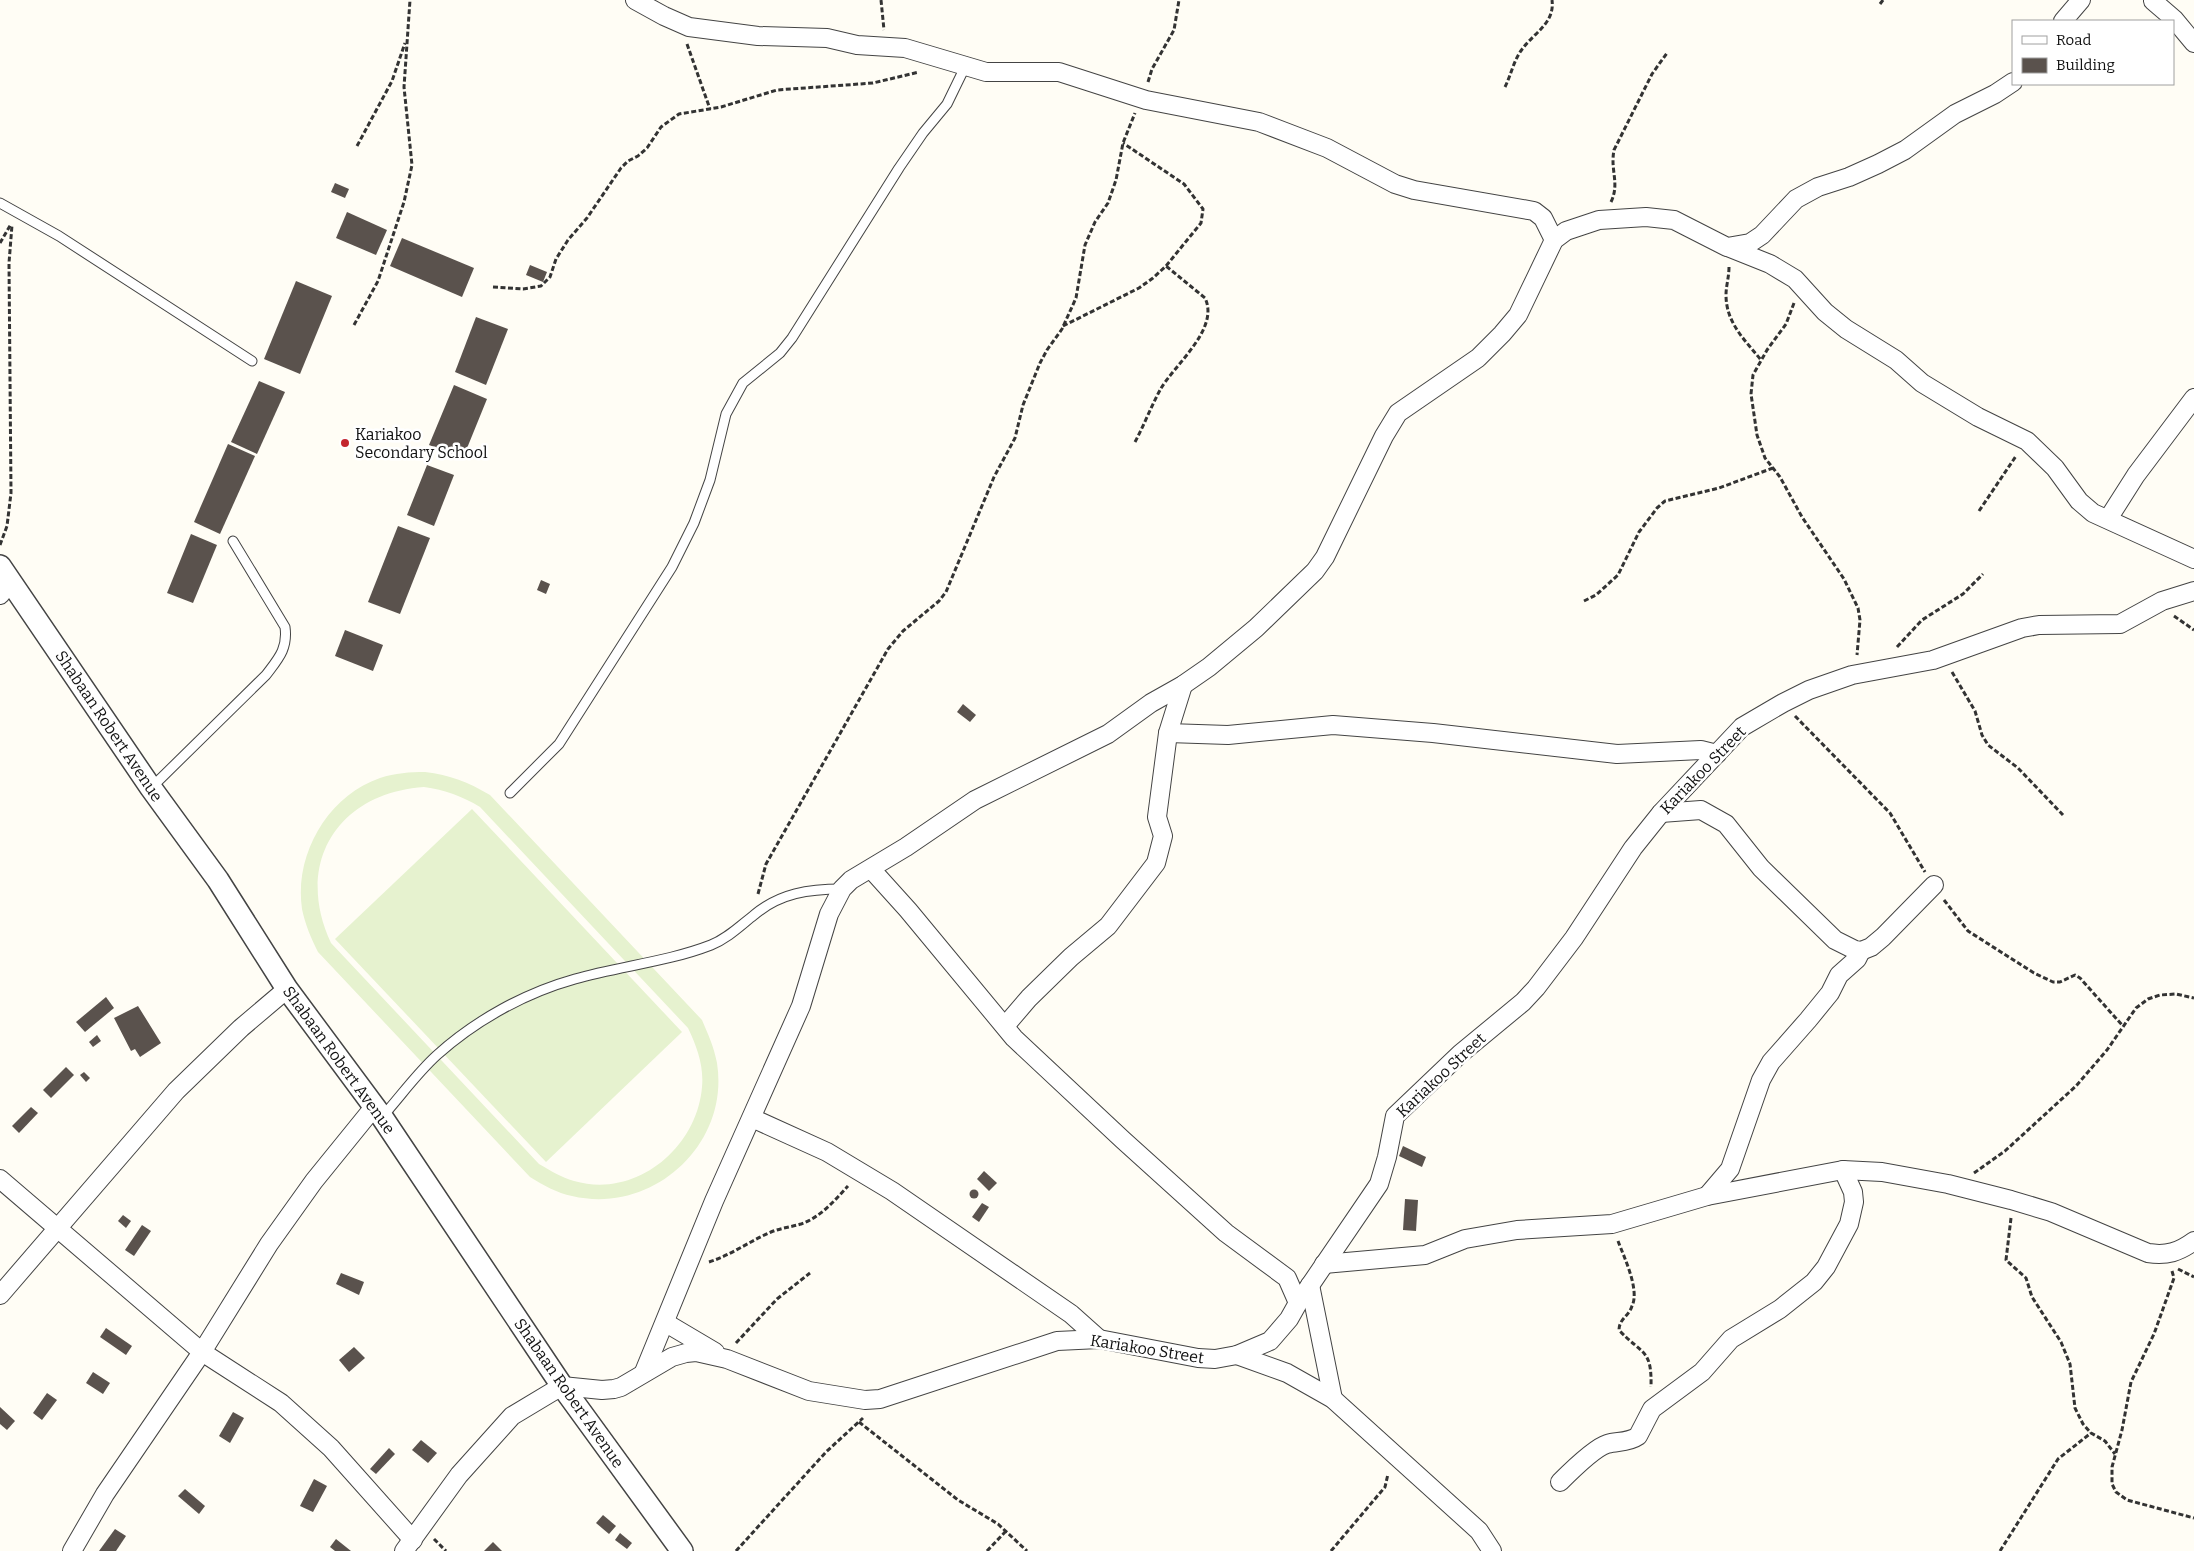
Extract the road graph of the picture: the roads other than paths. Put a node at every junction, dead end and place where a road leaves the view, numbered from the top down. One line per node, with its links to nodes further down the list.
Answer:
1 (635, 0): 7 (street)
2 (2081, 0): 5 (street)
3 (2151, 0): 4 (street); 6 (street)
4 (2166, 0)
5 (2064, 20)
6 (2194, 43)
7 (958, 65): 10 (street); 23 (lane)
8 (2012, 83): 11 (street)
9 (0, 203): 12 (lane)
10 (1554, 240): 11 (street); 19 (street)
11 (1728, 248): 14 (street)
12 (252, 360)
13 (2194, 398): 14 (street)
14 (2108, 520): 16 (street)
15 (233, 541): 22 (lane)
16 (2194, 559)
17 (4, 581): 22 (street, Shabaan Robert Avenue)
18 (2194, 591): 21 (street, Kariakoo Street)
19 (1183, 685): 20 (street); 25 (street)
20 (1168, 733): 21 (street); 30 (street)
21 (1717, 754): 24 (street, Kariakoo Street)
22 (151, 788): 29 (street, Shabaan Robert Avenue)
23 (510, 793)
24 (1661, 813): 28 (street); 38 (street, Kariakoo Street)
25 (871, 869): 27 (street); 30 (street)
26 (1934, 885): 28 (street)
27 (842, 889): 31 (lane); 32 (street)
28 (1861, 951): 35 (street)
29 (287, 989): 31 (street, Shabaan Robert Avenue); 36 (street)
30 (1005, 1026): 41 (street)
31 (378, 1112): 44 (street); 48 (street, Shabaan Robert Avenue)
32 (752, 1118): 42 (street); 43 (street)
33 (1843, 1170): 35 (street); 37 (street); 50 (street)
34 (0, 1180): 36 (street)
35 (1707, 1196): 38 (street)
36 (58, 1228): 40 (street); 44 (street)
37 (2194, 1241)
38 (1324, 1264): 39 (street, Kariakoo Street)
39 (1310, 1285): 41 (street, Kariakoo Street); 49 (street)
40 (0, 1295)
41 (1298, 1303): 45 (street, Kariakoo Street)
42 (666, 1323): 46 (street); 47 (street)
43 (1099, 1339): 45 (street, Kariakoo Street); 46 (street, Kariakoo Street)
44 (202, 1352): 51 (street); 52 (street)
45 (1238, 1355): 49 (street)
46 (725, 1357): 47 (street, Kariakoo Street)
47 (644, 1372): 48 (street, Kariakoo Street)
48 (562, 1386): 51 (street); 53 (street, Shabaan Robert Avenue)
49 (1333, 1399): 54 (street)
50 (1560, 1482)
51 (408, 1545)
52 (72, 1551)
53 (682, 1551)
54 (1492, 1551)

